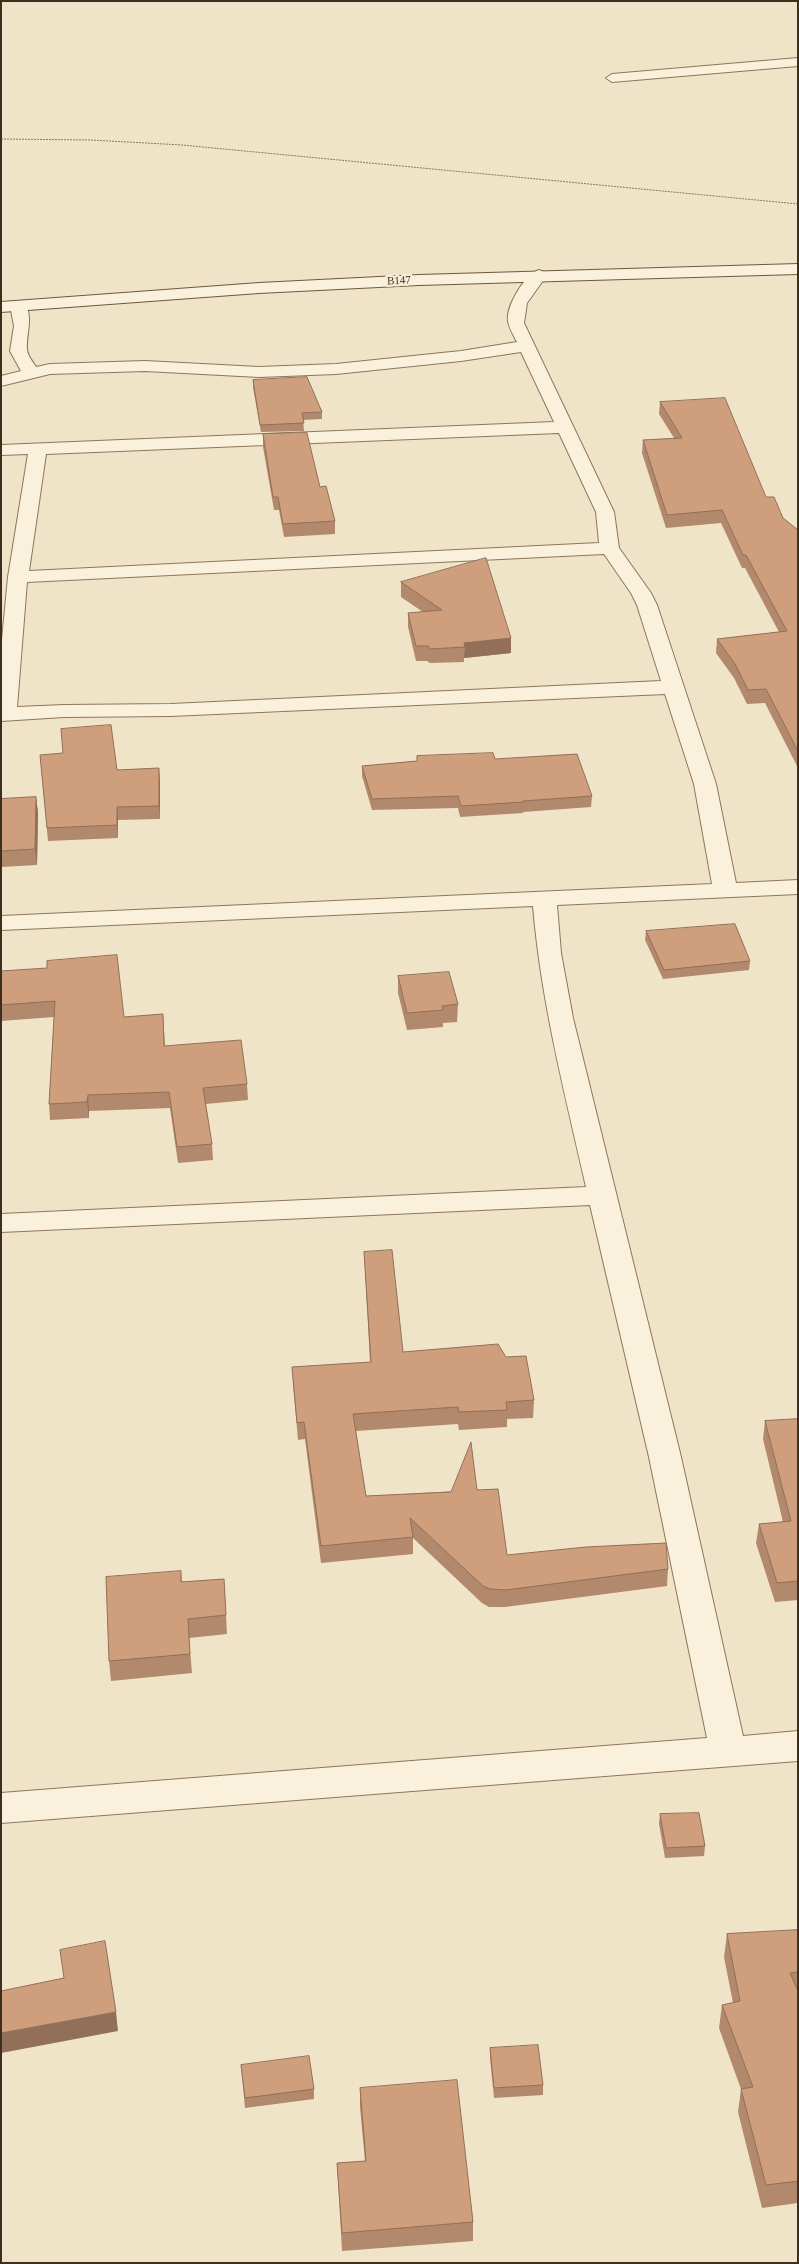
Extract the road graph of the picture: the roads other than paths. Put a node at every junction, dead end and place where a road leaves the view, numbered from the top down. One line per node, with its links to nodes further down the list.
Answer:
1 (798, 62): 2 (street)
2 (612, 78)
3 (798, 269): 4 (street, B147 / B147)
4 (539, 275): 5 (street, B147 / B147); 7 (street)
5 (18, 305): 6 (street, B147 / B147); 8 (street)
6 (1, 307)
7 (526, 346): 8 (street); 10 (street)
8 (30, 372): 9 (street)
9 (1, 381)
10 (564, 428): 11 (street); 13 (street)
11 (38, 449): 12 (street); 14 (street)
12 (1, 450)
13 (609, 548): 14 (street); 15 (street)
14 (18, 577): 16 (street)
15 (674, 687): 16 (street); 18 (street)
16 (4, 714)
17 (798, 886): 18 (street)
18 (725, 890): 19 (street)
19 (544, 898): 20 (street); 21 (street)
20 (1, 923)
21 (602, 1195): 22 (street); 24 (street)
22 (1, 1223)
23 (798, 1746): 24 (street)
24 (728, 1751): 25 (street)
25 (1, 1808)

